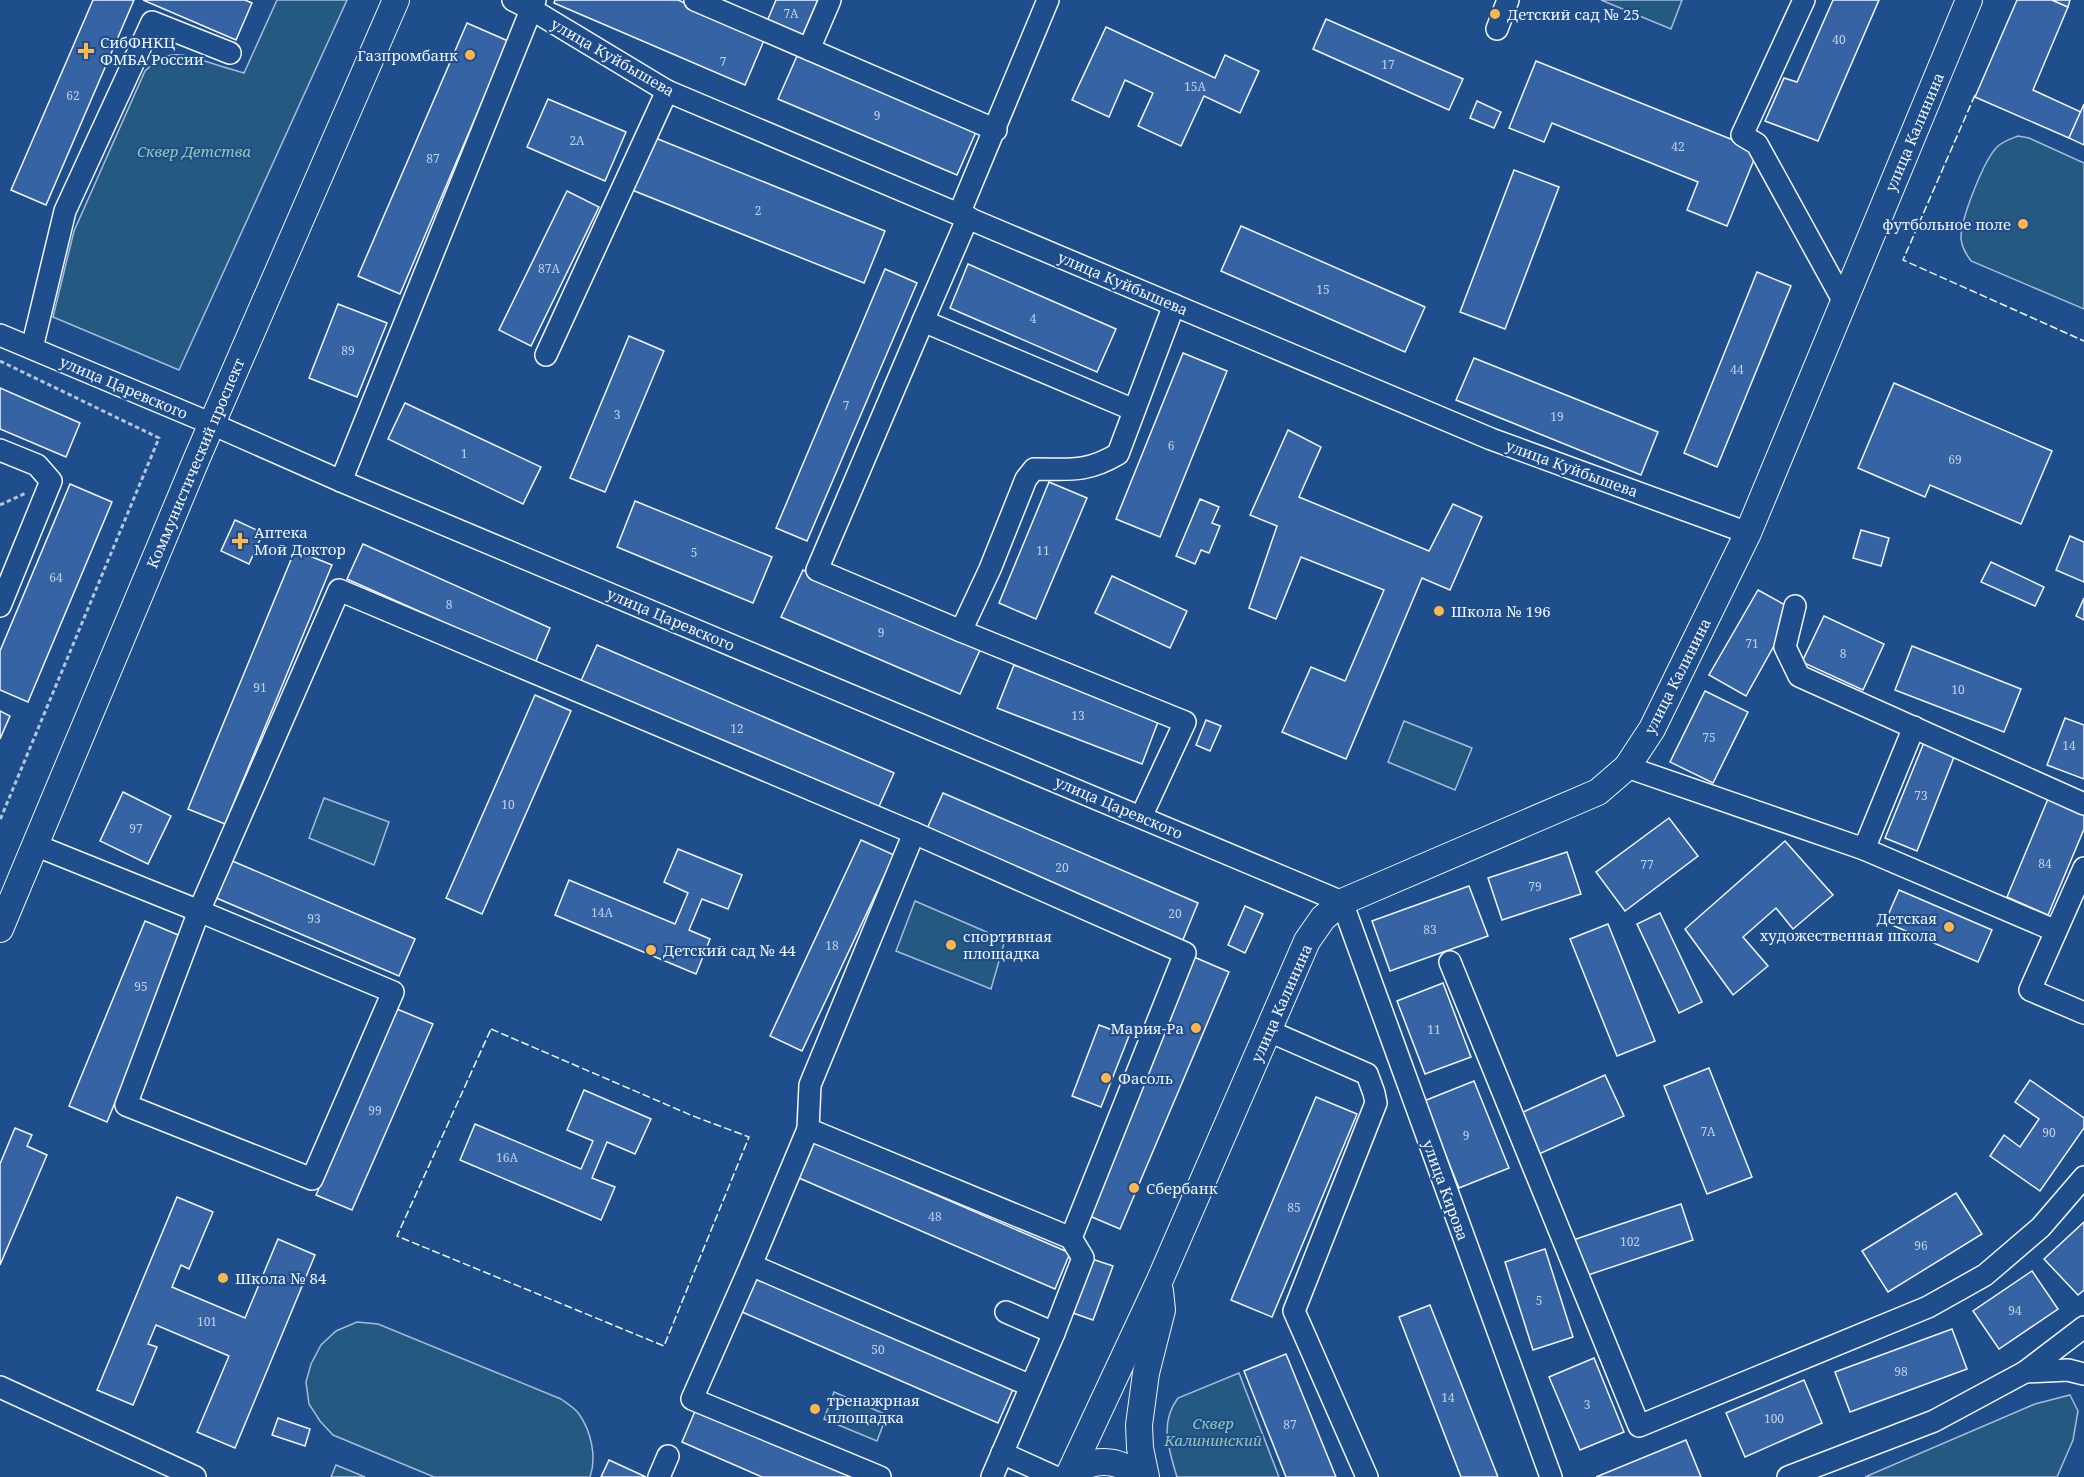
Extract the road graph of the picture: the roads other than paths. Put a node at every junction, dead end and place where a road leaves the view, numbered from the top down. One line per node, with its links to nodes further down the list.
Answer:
1 (396, 0): 22 (main road, Коммунистический проспект)
2 (695, 0): 10 (street)
3 (830, 0): 10 (street)
4 (1048, 0): 13 (street)
5 (1508, 0): 9 (street)
6 (1804, 0): 15 (street)
7 (1969, 0): 15 (main road, улица Калинина)
8 (526, 3): 12 (street, улица Куйбышева); 24 (street)
9 (1497, 28)
10 (809, 49): 13 (street)
11 (230, 53): 19 (street)
12 (667, 91): 14 (street, улица Куйбышева); 20 (street)
13 (996, 130): 14 (street)
14 (964, 216): 16 (street, улица Куйбышева); 17 (street)
15 (1844, 302): 25 (main road, улица Калинина)
16 (1174, 304): 21 (street); 25 (street, улица Куйбышева)
17 (923, 321): 21 (street); 28 (street)
18 (0, 334): 19 (street, улица Царевского)
19 (32, 348): 22 (street, улица Царевского)
20 (546, 355)
21 (1134, 410): 28 (street)
22 (212, 424): 24 (street, улица Царевского); 34 (main road, Коммунистический проспект)
23 (0, 450): 26 (street)
24 (341, 481): 32 (street, улица Царевского)
25 (1748, 533): 30 (main road, улица Калинина)
26 (0, 606)
27 (1795, 606): 29 (street)
28 (961, 631): 32 (street)
29 (1914, 728): 31 (street); 35 (street)
30 (1627, 767): 35 (street); 37 (main road, улица Калинина)
31 (2084, 804)
32 (1141, 817): 37 (street, улица Царевского)
33 (914, 833): 38 (street); 44 (street); 46 (street)
34 (35, 845): 38 (street); 39 (main road, Коммунистический проспект)
35 (1864, 849): 40 (street)
36 (2084, 868): 40 (street)
37 (1342, 902): 43 (main road, улица Калинина); 67 (street, улица Кирова)
38 (199, 911): 38 (street)
39 (0, 929)
40 (2056, 931): 42 (street)
41 (1450, 962): 45 (street)
42 (2084, 1013)
43 (1269, 1031): 48 (main road, улица Калинина); 66 (street)
44 (808, 1129): 46 (street); 47 (street)
45 (2084, 1177)
46 (1071, 1238): 51 (street)
47 (751, 1265): 54 (street); 60 (street)
48 (1159, 1282): 63 (main road, улица Калинина); 65 (main road, улица Калинина)
49 (1006, 1312): 51 (street)
50 (2084, 1327): 52 (street)
51 (1054, 1333): 54 (street)
52 (2025, 1372): 53 (street); 68 (street)
53 (2084, 1374)
54 (1031, 1386): 56 (street)
55 (0, 1387): 58 (street)
56 (1002, 1453): 61 (street); 62 (street)
57 (668, 1456): 59 (street)
58 (195, 1477)
59 (659, 1477)
60 (880, 1477)
61 (992, 1477)
62 (1055, 1477)
63 (1069, 1477): 64 (main road)
64 (1139, 1477)
65 (1146, 1477)
66 (1367, 1477)
67 (1551, 1477)
68 (1788, 1477)

